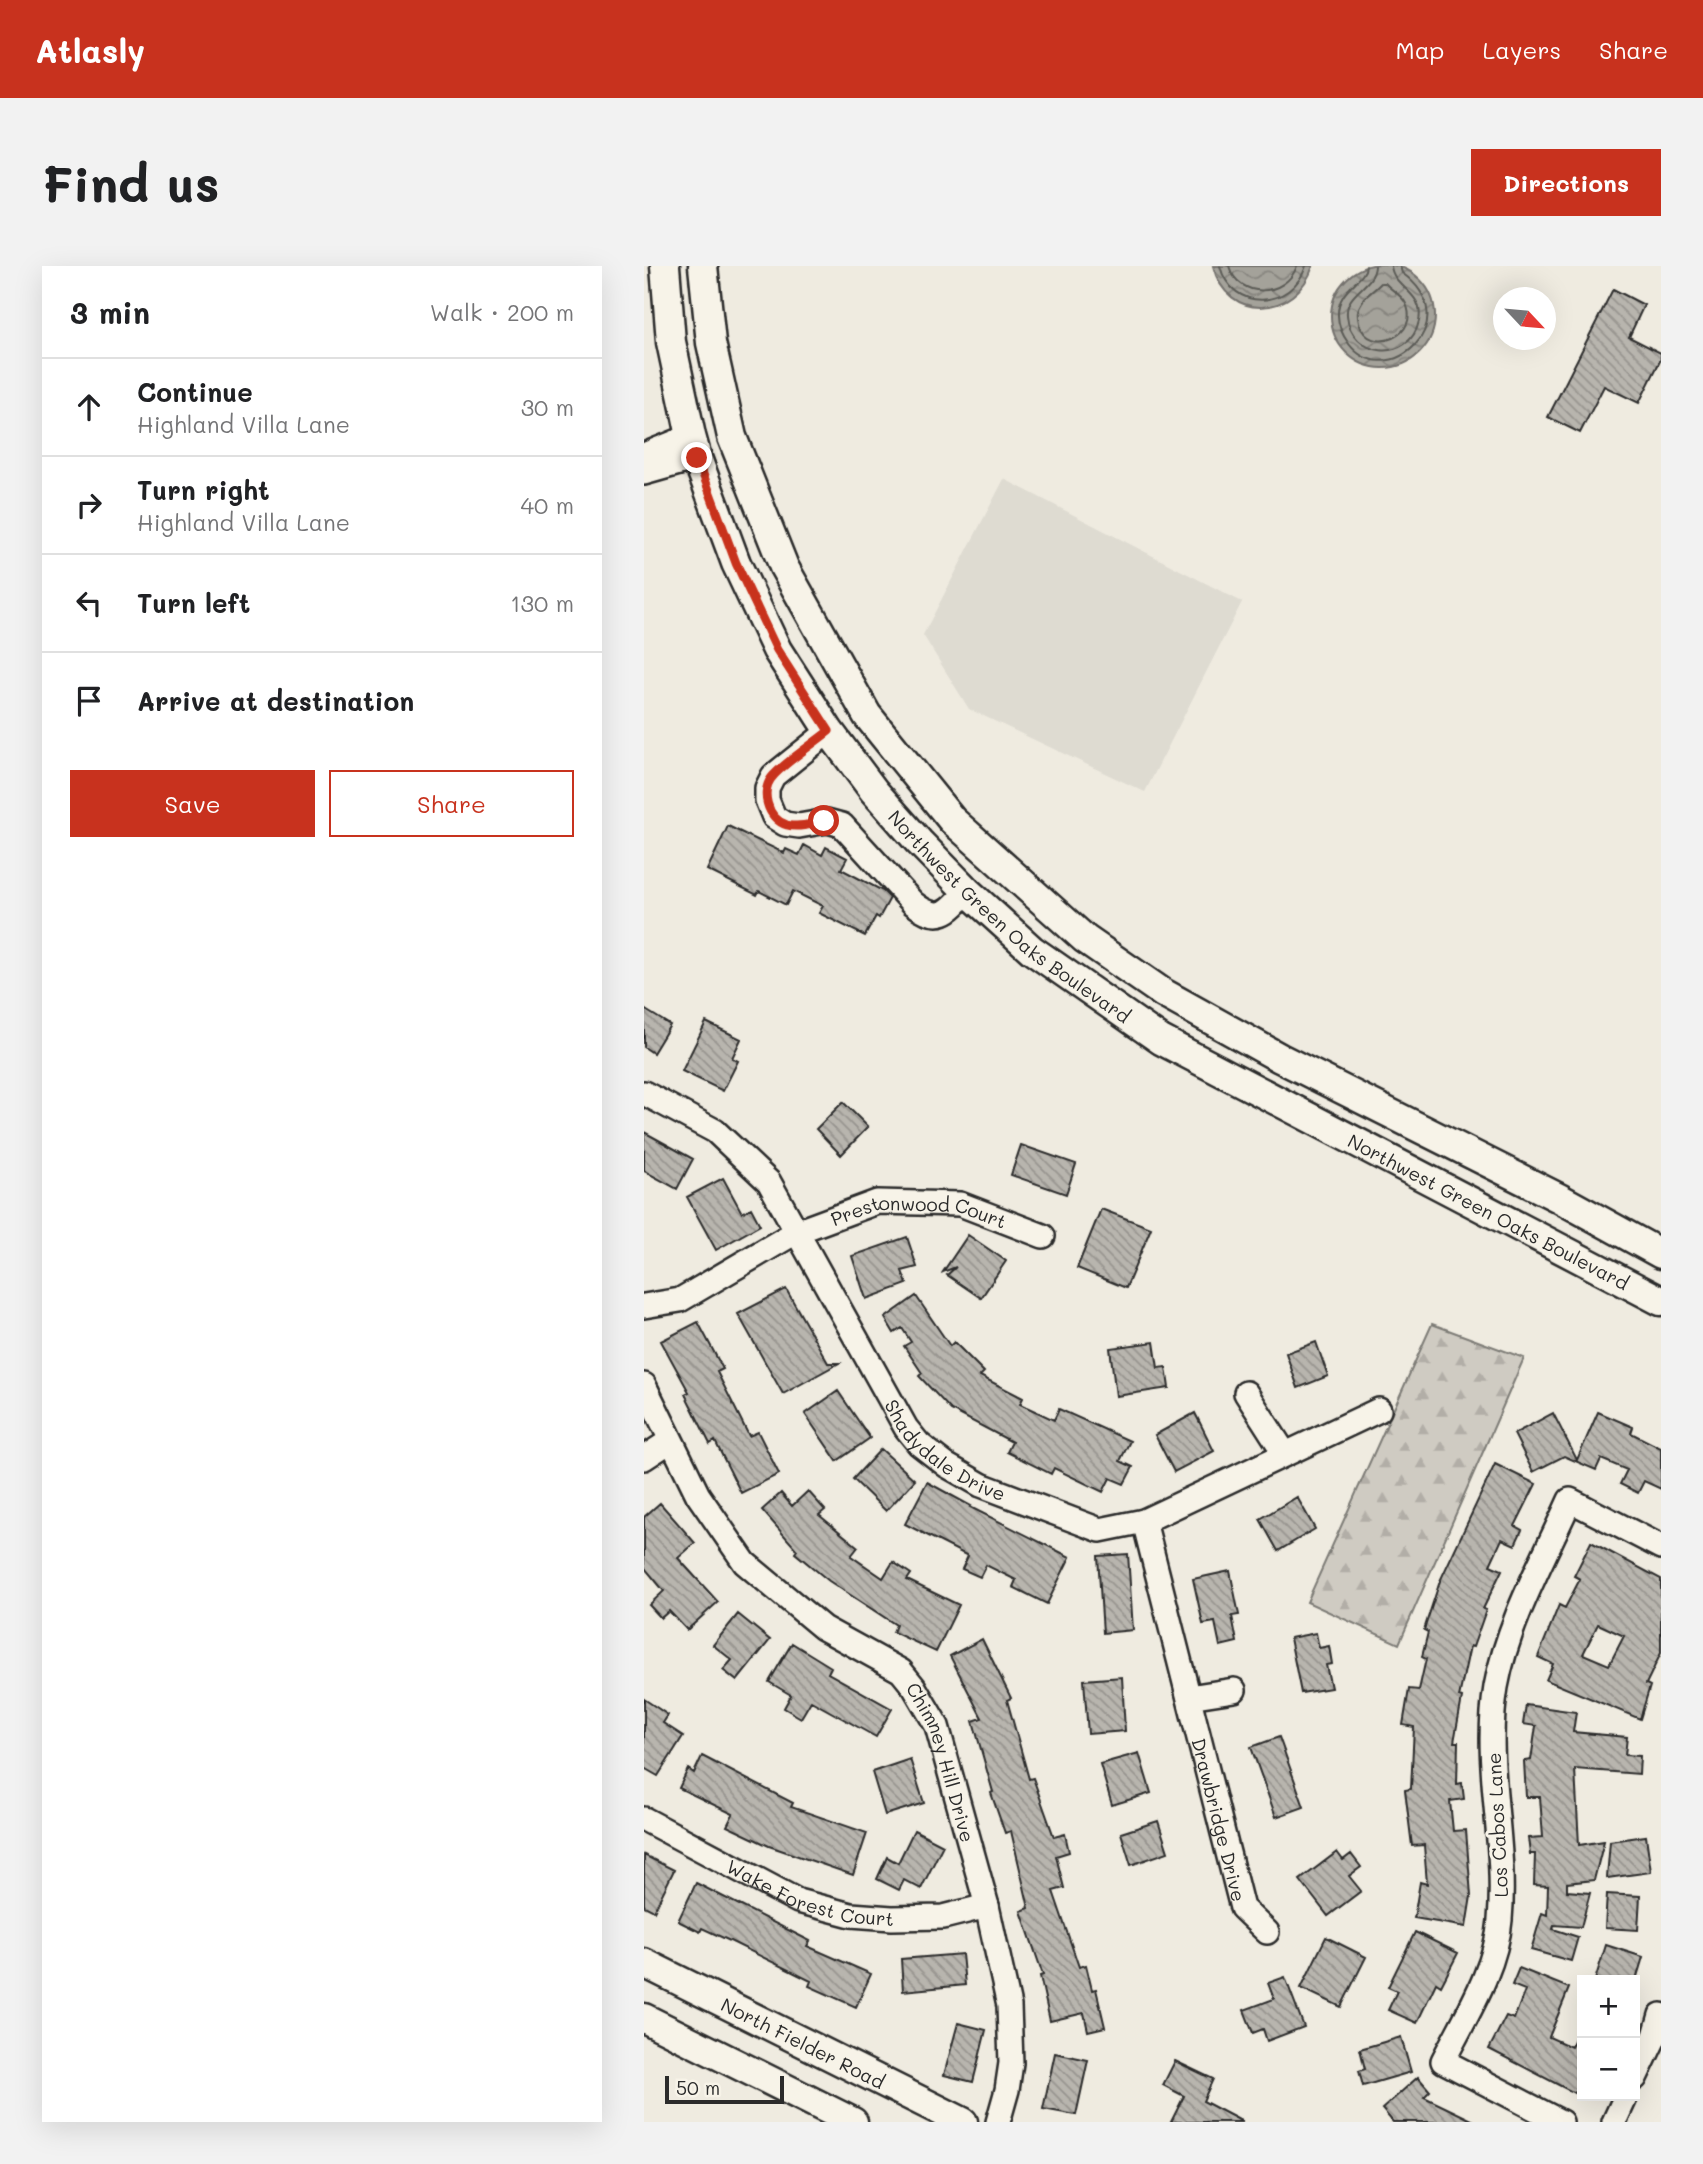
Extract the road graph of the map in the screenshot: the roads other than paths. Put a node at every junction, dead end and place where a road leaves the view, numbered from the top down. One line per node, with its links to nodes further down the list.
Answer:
1 (665, 266): 3 (main road, Northwest Green Oaks Boulevard)
2 (703, 266): 9 (main road, Northwest Green Oaks Boulevard)
3 (694, 447): 4 (street); 5 (street); 6 (main road, Northwest Green Oaks Boulevard)
4 (644, 455)
5 (644, 473)
6 (829, 731): 7 (main road, Northwest Green Oaks Boulevard); 7 (street)
7 (958, 901): 12 (main road, Northwest Green Oaks Boulevard)
8 (644, 1093): 10 (street, Shadydale Drive)
9 (1559, 1198): 12 (main road); 13 (main road, Northwest Green Oaks Boulevard)
10 (796, 1232): 11 (street, Prestonwood Court); 15 (street, Prestonwood Court); 22 (street, Shadydale Drive)
11 (1043, 1236)
12 (1540, 1236): 14 (main road, Northwest Green Oaks Boulevard)
13 (1661, 1254)
14 (1661, 1301)
15 (644, 1306)
16 (644, 1385): 19 (street, Chimney Hill Drive)
17 (1246, 1393): 20 (street)
18 (1379, 1410): 20 (street, Shadydale Drive)
19 (670, 1441): 21 (street); 27 (street, Chimney Hill Drive)
20 (1285, 1454): 22 (street, Shadydale Drive)
21 (644, 1458)
22 (1144, 1521): 25 (street, Drawbridge Drive)
23 (1661, 1547): 37 (street, Los Cabos Lane)
24 (1234, 1690): 25 (street)
25 (1189, 1697): 28 (street, Drawbridge Drive)
26 (644, 1819): 27 (street, Wake Forest Court)
27 (987, 1906): 36 (street, Chimney Hill Drive)
28 (1267, 1932)
29 (644, 1963): 35 (main road, North Fielder Road)
30 (1661, 2015): 32 (street)
31 (644, 2018): 34 (main road)
32 (1640, 2068)
33 (1624, 2101): 38 (street)
34 (853, 2122)
35 (963, 2122)
36 (998, 2122)
37 (1561, 2122)
38 (1614, 2122)

